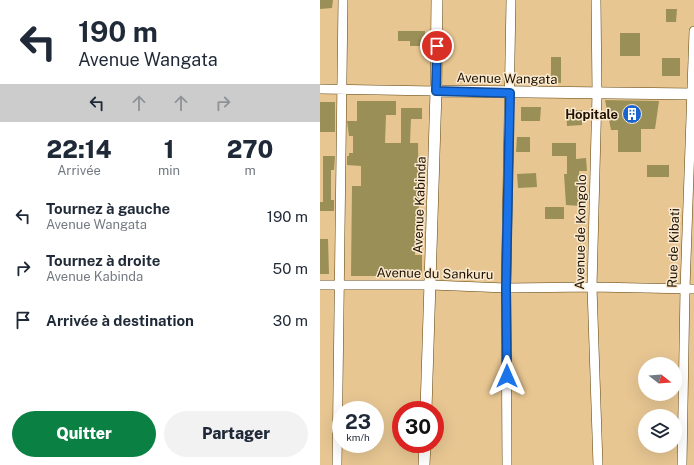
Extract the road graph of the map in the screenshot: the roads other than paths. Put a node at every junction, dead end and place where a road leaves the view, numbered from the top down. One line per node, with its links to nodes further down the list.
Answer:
1 (343, 0): 7 (street)
2 (437, 0): 8 (street, Avenue Kabinda)
3 (512, 0): 9 (street)
4 (596, 0): 10 (street, Avenue de Kongolo)
5 (694, 31): 11 (street, Rue de Kibati)
6 (320, 89): 7 (street, Avenue Wangata)
7 (341, 89): 8 (street, Avenue Wangata); 13 (street)
8 (436, 91): 9 (street, Avenue Wangata); 14 (street, Avenue Kabinda)
9 (510, 93): 10 (street, Avenue Wangata); 16 (street)
10 (597, 93): 11 (street, Avenue Wangata); 15 (street, Avenue de Kongolo)
11 (693, 94): 17 (street, Rue de Kibati)
12 (320, 285): 13 (street, Avenue du Sankuru)
13 (340, 285): 14 (street, Avenue du Sankuru); 20 (street)
14 (431, 285): 16 (street, Avenue du Sankuru); 18 (street, Avenue Kabinda)
15 (592, 287): 16 (street, Avenue du Sankuru); 17 (street, Avenue du Sankuru); 23 (street, Avenue de Kongolo)
16 (506, 288): 22 (street)
17 (690, 289): 24 (street, Rue de Kibati)
18 (426, 401)
19 (425, 453): 21 (street)
20 (337, 465)
21 (424, 465)
22 (507, 465)
23 (598, 465)
24 (682, 465)

